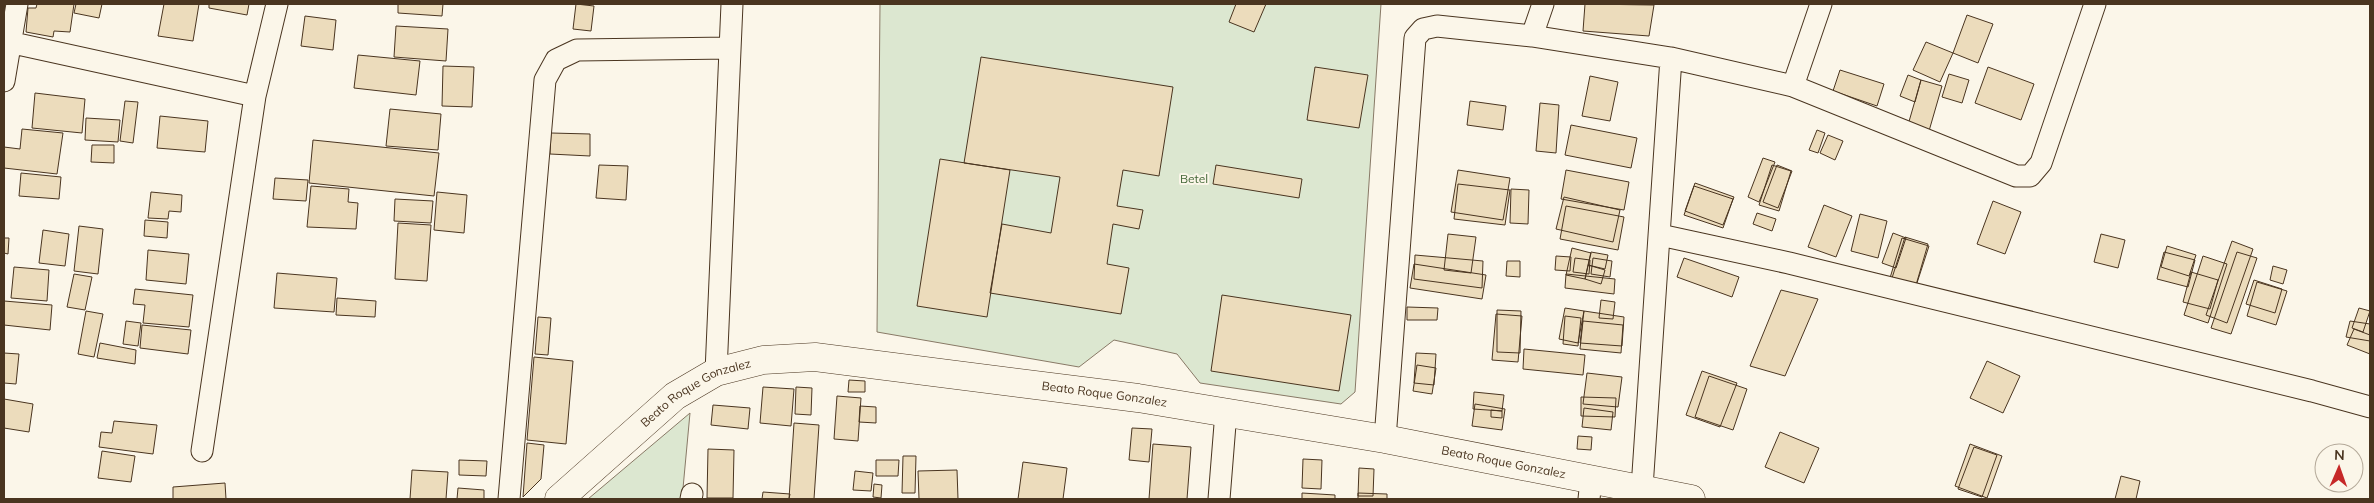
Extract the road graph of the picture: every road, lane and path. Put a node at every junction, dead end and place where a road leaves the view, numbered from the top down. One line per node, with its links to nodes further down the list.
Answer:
1 (17, 4): 8 (street)
2 (277, 4): 13 (street)
3 (732, 4): 9 (street)
4 (1543, 4): 7 (street)
5 (1821, 4): 12 (street)
6 (2095, 4): 12 (street)
7 (1532, 36): 10 (street); 18 (street)
8 (7, 42): 11 (street); 13 (street)
9 (730, 48): 15 (street); 22 (street)
10 (1671, 58): 12 (street); 14 (street)
11 (4, 81)
12 (1793, 86)
13 (255, 96): 19 (street)
14 (1660, 235): 16 (street); 20 (street)
15 (716, 372): 17 (street, Beato Roque Gonzalez); 23 (street, Beato Roque Gonzalez)
16 (2370, 407)
17 (1226, 412): 18 (street, Beato Roque Gonzalez); 24 (street)
18 (1385, 438): 21 (street, Beato Roque Gonzalez)
19 (202, 451)
20 (1642, 488): 21 (street, Beato Roque Gonzalez); 25 (street, Beato Roque Gonzalez)
21 (1590, 490)
22 (510, 499)
23 (559, 499)
24 (1219, 499)
25 (1691, 499)

